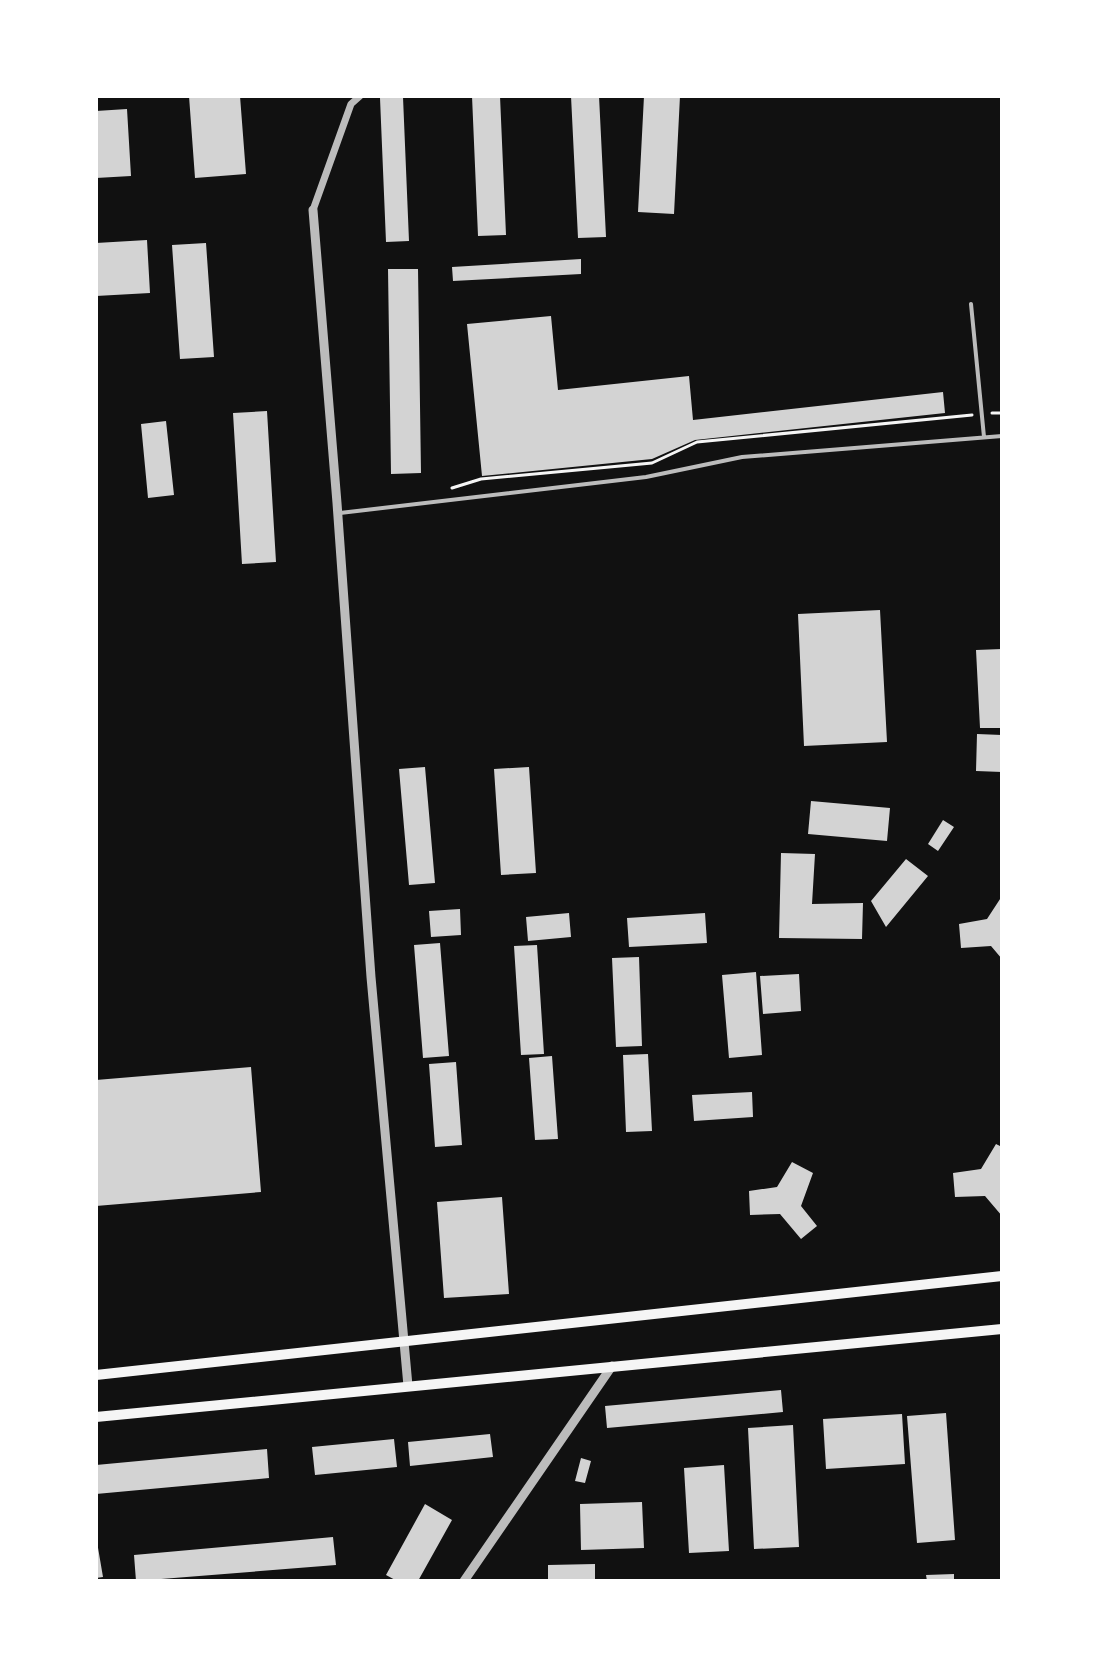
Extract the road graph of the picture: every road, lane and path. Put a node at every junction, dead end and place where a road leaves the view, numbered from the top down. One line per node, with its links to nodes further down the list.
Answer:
1 (360, 96): 2 (street)
2 (313, 210): 9 (street)
3 (971, 304): 5 (lane)
4 (1002, 413): 5 (path)
5 (982, 414): 7 (lane); 8 (path)
6 (1002, 436): 7 (lane)
7 (984, 437): 9 (lane)
8 (447, 490)
9 (338, 513): 12 (street)
10 (1002, 1276): 12 (main road)
11 (1002, 1329): 13 (main road)
12 (404, 1341): 14 (main road); 15 (street)
13 (612, 1366): 15 (main road); 17 (street)
14 (96, 1375)
15 (408, 1386): 16 (main road)
16 (96, 1417)
17 (464, 1581)

